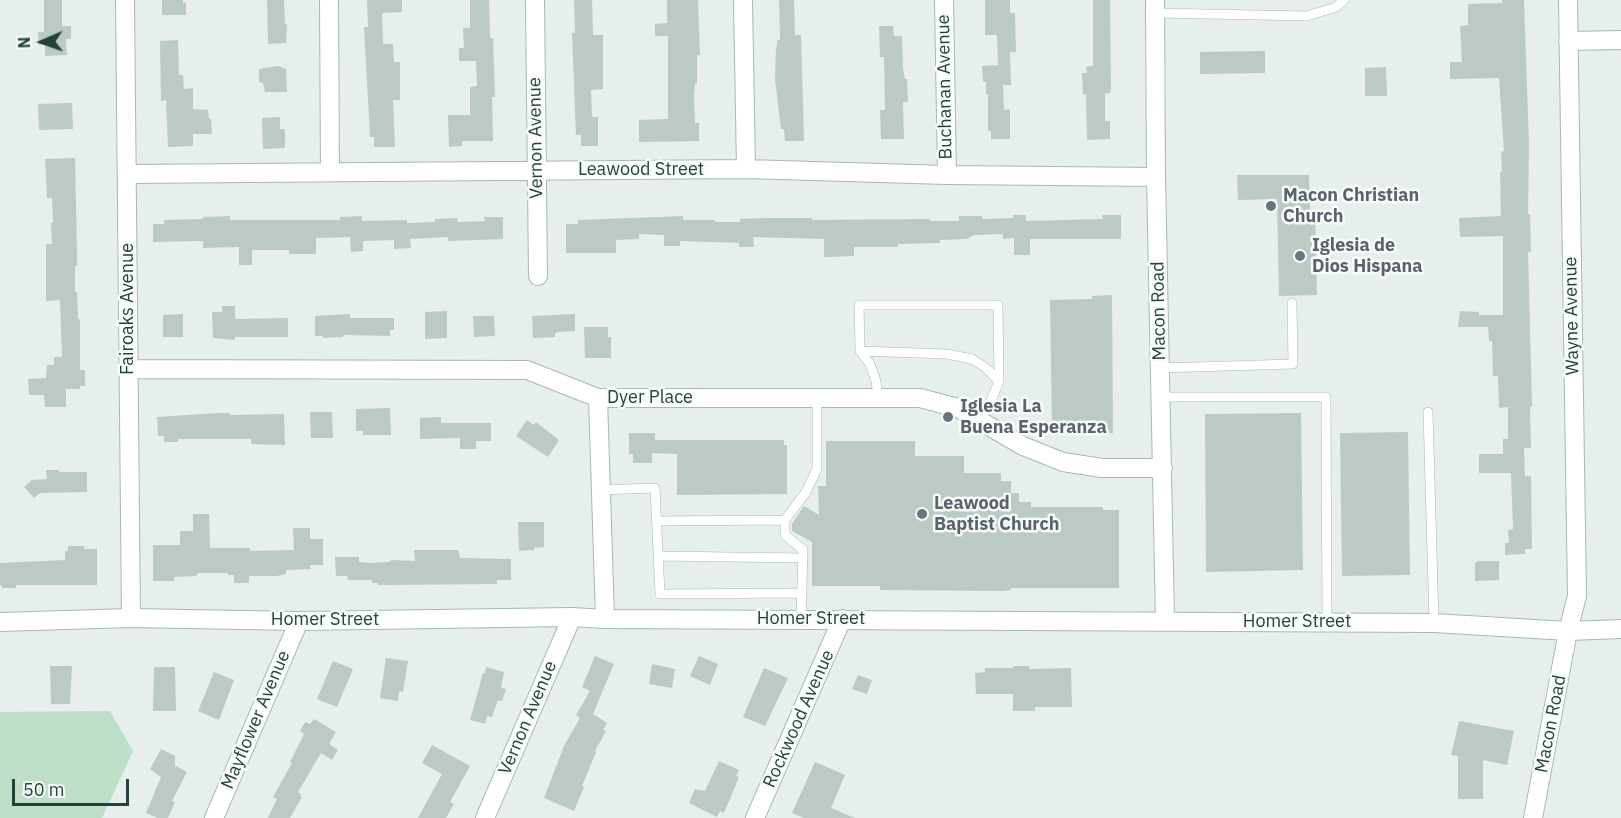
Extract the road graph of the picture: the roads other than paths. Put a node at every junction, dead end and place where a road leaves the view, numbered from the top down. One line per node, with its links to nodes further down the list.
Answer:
1 (125, 0): 14 (street, Fairoaks Avenue)
2 (329, 0): 13 (street)
3 (535, 0): 12 (street, Vernon Avenue)
4 (743, 0): 11 (street)
5 (944, 0): 15 (street, Buchanan Avenue)
6 (1344, 0): 8 (lane)
7 (1568, 0): 10 (street, Wayne Avenue)
8 (1155, 7): 16 (street, Macon Road)
9 (1621, 40): 10 (street)
10 (1568, 41): 47 (street, Wayne Avenue)
11 (746, 169): 12 (street, Leawood Street); 15 (street, Leawood Street)
12 (537, 171): 13 (street, Leawood Street); 17 (street, Vernon Avenue)
13 (330, 172): 14 (street, Leawood Street)
14 (127, 174): 21 (street, Fairoaks Avenue)
15 (947, 175): 16 (street, Leawood Street)
16 (1156, 177): 20 (street, Macon Road)
17 (538, 276)
18 (1292, 303): 20 (lane)
19 (860, 351): 22 (lane); 22 (lane); 23 (lane)
20 (1160, 368): 24 (street, Macon Road)
21 (128, 369): 25 (street, Dyer Place); 37 (street, Fairoaks Avenue)
22 (999, 381): 28 (lane)
23 (878, 397): 26 (street, Dyer Place); 28 (street, Dyer Place)
24 (1161, 397): 29 (street, Macon Road); 44 (lane)
25 (598, 398): 26 (street, Dyer Place); 30 (street)
26 (817, 398): 31 (lane)
27 (1428, 412): 45 (lane)
28 (980, 419): 29 (street, Dyer Place)
29 (1163, 468): 42 (street, Macon Road)
30 (601, 490): 32 (lane); 38 (street)
31 (785, 520): 32 (lane); 34 (lane)
32 (657, 521): 33 (lane)
33 (658, 556): 34 (lane); 35 (lane)
34 (802, 558): 35 (lane)
35 (802, 594): 39 (lane)
36 (572, 617): 38 (street, Homer Street); 41 (street, Homer Street); 49 (street, Vernon Avenue)
37 (131, 618): 41 (street, Homer Street); 43 (street, Homer Street)
38 (605, 619): 39 (street, Homer Street)
39 (801, 619): 40 (street, Homer Street)
40 (842, 619): 42 (street, Homer Street); 50 (street, Rockwood Avenue)
41 (299, 621): 48 (street, Mayflower Avenue)
42 (1165, 621): 44 (street, Homer Street)
43 (0, 622)
44 (1327, 622): 45 (street, Homer Street)
45 (1434, 623): 47 (street, Homer Street)
46 (1621, 629): 47 (street, Homer Street)
47 (1568, 631): 51 (street, Macon Road)
48 (214, 818)
49 (485, 818)
50 (755, 818)
51 (1533, 818)

